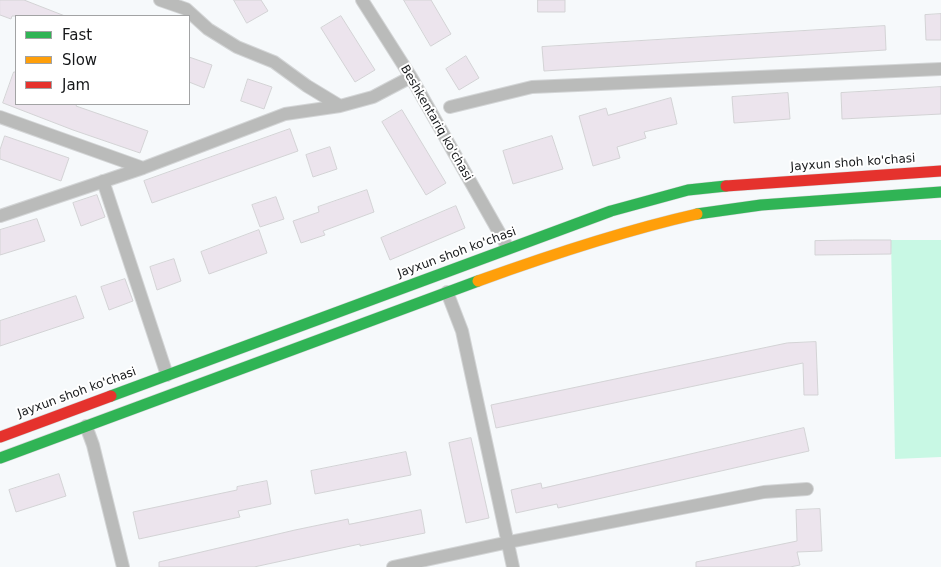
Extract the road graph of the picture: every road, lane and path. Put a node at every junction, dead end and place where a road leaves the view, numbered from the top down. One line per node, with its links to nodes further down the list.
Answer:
1 (160, 0): 3 (street)
2 (362, 0): 5 (street, Beshkentariq ko'chasi)
3 (183, 5): 6 (street)
4 (941, 69): 7 (street)
5 (411, 77): 6 (street); 14 (street, Beshkentariq ko'chasi)
6 (340, 106): 9 (street)
7 (450, 107)
8 (0, 117): 9 (street)
9 (143, 168): 11 (street)
10 (941, 171): 14 (highway, Jayxun shoh ko'chasi)
11 (103, 181): 13 (street); 16 (street)
12 (941, 192): 15 (highway)
13 (0, 216)
14 (508, 248): 16 (highway, Jayxun shoh ko'chasi)
15 (446, 292): 17 (highway); 21 (street)
16 (167, 374): 18 (highway, Jayxun shoh ko'chasi)
17 (86, 426): 19 (highway); 22 (street)
18 (0, 437)
19 (0, 458)
20 (807, 489): 21 (street)
21 (509, 542): 23 (street); 24 (street)
22 (123, 567)
23 (393, 567)
24 (514, 567)

